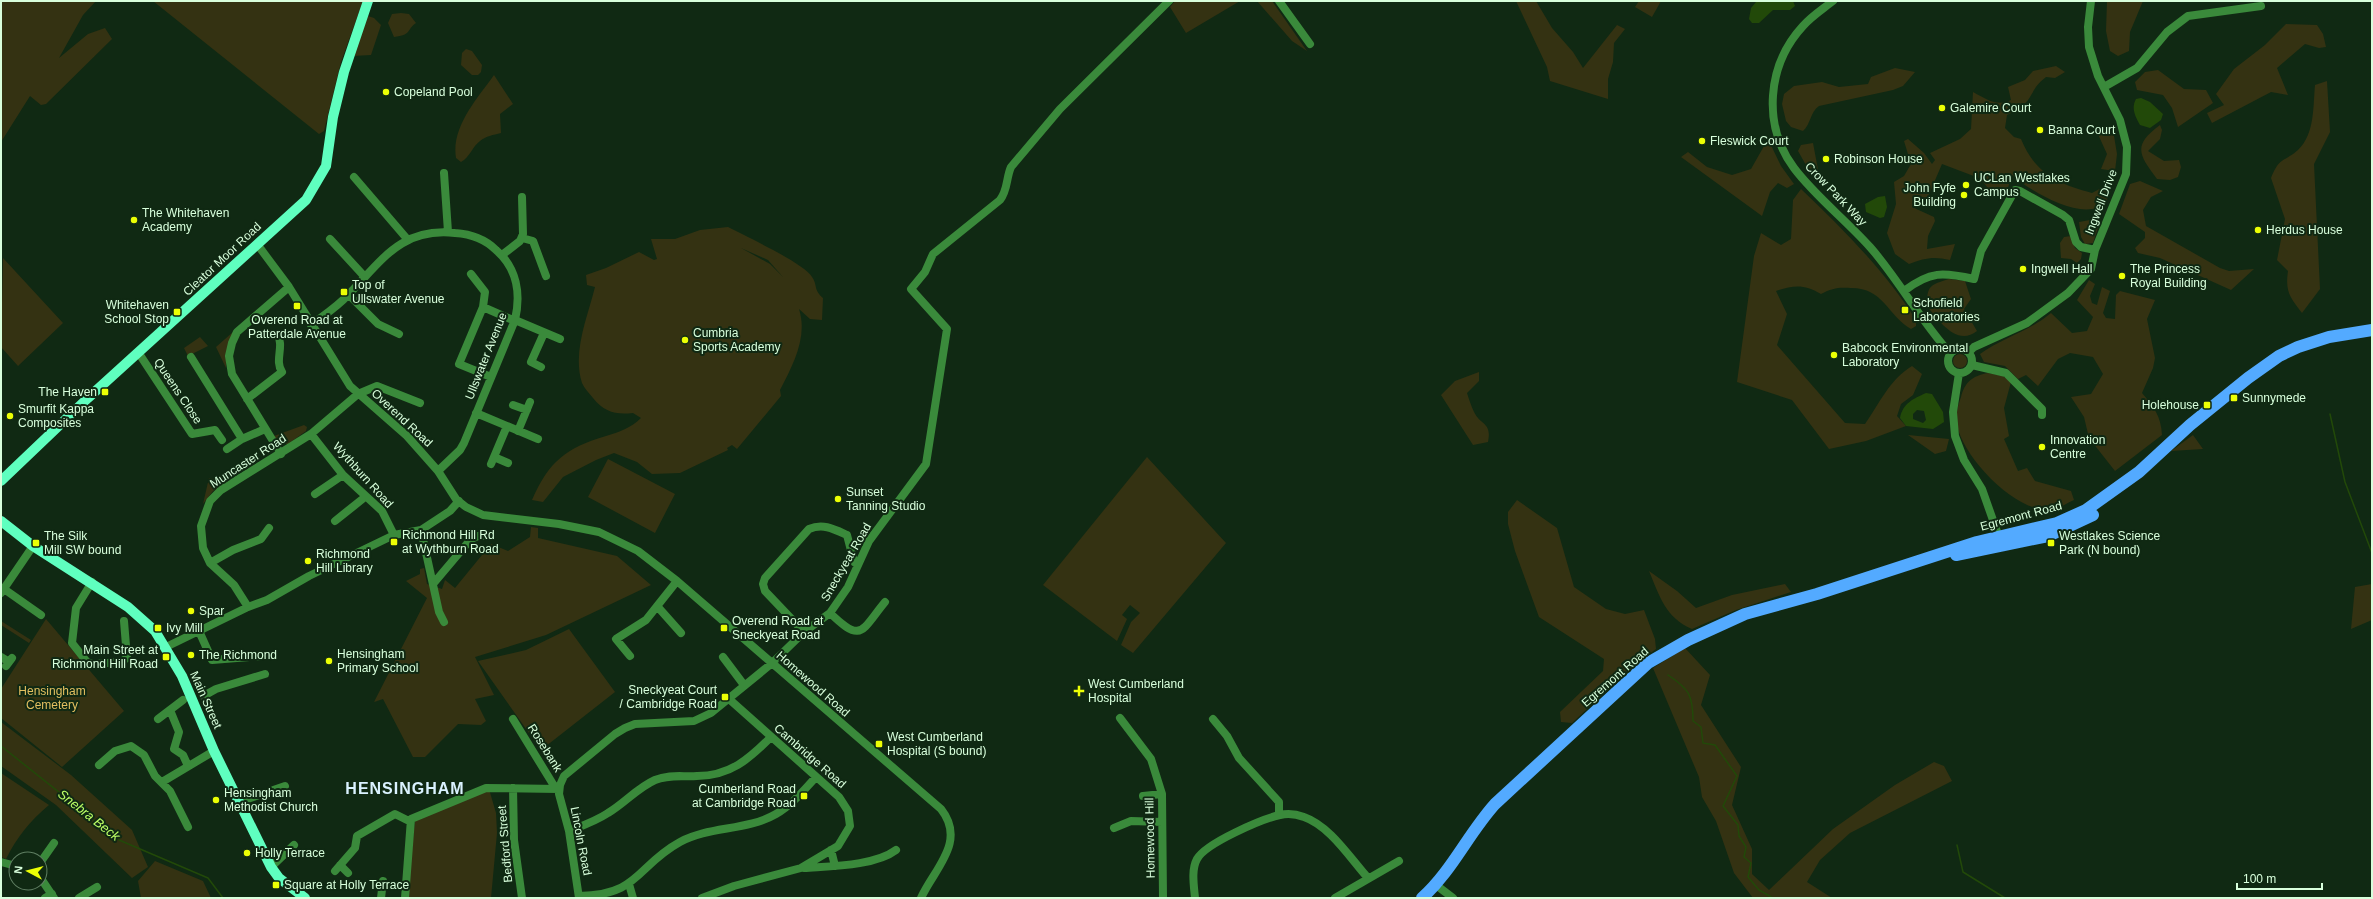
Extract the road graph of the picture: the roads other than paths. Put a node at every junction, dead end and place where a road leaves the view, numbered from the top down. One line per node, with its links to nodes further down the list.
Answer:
1 (368, 1): 16 (main road, Cleator Moor Road)
2 (1169, 1): 73 (street, Sneckyeat Road)
3 (1279, 1): 7 (street)
4 (1833, 1): 23 (street, Crow Park Way)
5 (2091, 1): 8 (street, Ingwell Drive)
6 (2261, 6): 8 (street)
7 (1310, 44)
8 (2104, 88): 17 (street, Ingwell Drive)
9 (444, 173): 12 (street)
10 (354, 177): 15 (street)
11 (522, 197): 13 (street)
12 (448, 232): 15 (street, Ullswater Avenue); 18 (street, Ullswater Avenue)
13 (522, 238): 18 (street); 21 (street)
14 (330, 239): 20 (street)
15 (408, 240): 20 (street, Ullswater Avenue)
16 (257, 244): 22 (street, Overend Road); 33 (main road, Cleator Moor Road)
17 (2095, 250): 23 (street); 34 (street, Ingwell Drive)
18 (502, 255): 26 (street, Ullswater Avenue)
19 (471, 274): 25 (street)
20 (364, 276): 24 (street, Ullswater Avenue)
21 (546, 276)
22 (289, 287): 27 (street, Overend Road); 42 (street)
23 (1904, 291): 35 (street, Crow Park Way)
24 (349, 295): 27 (street, Ullswater Avenue); 31 (street)
25 (483, 307): 26 (street); 40 (street)
26 (515, 321): 29 (street); 40 (street, Ullswater Avenue)
27 (312, 324): 41 (street, Overend Road)
28 (2372, 330): 70 (highway, Egremont Road)
29 (544, 333): 32 (street); 38 (street)
30 (277, 334): 42 (street)
31 (399, 334)
32 (560, 339)
33 (138, 352): 53 (street, Queens Close); 59 (main road, Cleator Moor Road)
34 (1969, 352): 35 (street); 37 (street)
35 (1950, 353): 39 (street)
36 (192, 357): 51 (street)
37 (1972, 365): 39 (street); 46 (street)
38 (541, 367)
39 (1959, 373): 70 (street)
40 (491, 378): 45 (street, Ullswater Avenue)
41 (358, 394): 43 (street, Muncaster Road); 50 (street, Muncaster Road); 57 (street, Overend Road)
42 (247, 399): 48 (street)
43 (420, 403)
44 (513, 405): 49 (street)
45 (476, 413): 47 (street); 57 (street, Ullswater Avenue)
46 (2042, 415)
47 (507, 426): 49 (street); 56 (street)
48 (265, 429): 51 (street); 55 (street)
49 (518, 430): 52 (street)
50 (311, 434): 55 (street, Muncaster Road); 58 (street, Wythburn Road)
51 (242, 439): 54 (street)
52 (538, 439)
53 (222, 440)
54 (227, 449)
55 (281, 454): 72 (street, Muncaster Road)
56 (508, 463)
57 (438, 471): 62 (street, Overend Road)
58 (343, 474): 60 (street); 61 (street, Wythburn Road)
59 (1, 481)
60 (315, 494)
61 (365, 497): 63 (street); 68 (street, Wythburn Road)
62 (459, 502): 66 (street, Overend Road); 67 (street)
63 (335, 521)
64 (1, 522): 71 (main road, Main Street)
65 (269, 528): 72 (street)
66 (584, 528): 74 (street, Homewood Road)
67 (421, 530): 68 (street); 76 (street)
68 (394, 535): 79 (street)
69 (491, 535): 76 (street)
70 (2001, 541): 136 (highway, Egremont Road)
71 (33, 546): 75 (main road, Main Street); 77 (street)
72 (210, 562): 79 (street, Muncaster Road)
73 (858, 565): 81 (street, Sneckyeat Road); 86 (street)
74 (677, 581): 80 (street); 94 (street, Homewood Road)
75 (92, 582): 83 (street); 88 (main road, Main Street)
76 (433, 584): 84 (street)
77 (2, 591): 82 (street)
78 (885, 602): 81 (street)
79 (248, 606): 85 (street)
80 (658, 606): 87 (street); 90 (street)
81 (830, 613): 86 (street, Sneckyeat Road)
82 (40, 615)
83 (124, 621)
84 (444, 622)
85 (199, 631): 88 (street); 89 (street)
86 (804, 632): 94 (street, Sneckyeat Road)
87 (681, 633)
88 (166, 647): 97 (main road, Main Street)
89 (262, 656)
90 (630, 656)
91 (1, 657): 93 (street)
92 (723, 657): 96 (street)
93 (9, 662)
94 (771, 664): 96 (street, Sneckyeat Road); 147 (street, Homewood Road)
95 (265, 674): 97 (street)
96 (744, 685): 98 (street, Sneckyeat Road)
97 (201, 698): 106 (main road, Main Street)
98 (728, 699): 105 (street, Cambridge Road); 113 (street, Sneckyeat Road)
99 (183, 700): 100 (street)
100 (170, 710): 102 (street); 108 (street)
101 (1120, 718): 114 (street, Homewood Hill)
102 (158, 719)
103 (513, 719): 113 (street, Rosebank)
104 (1213, 719): 117 (street)
105 (770, 738): 109 (street, Cambridge Road); 122 (street)
106 (214, 751): 108 (street); 116 (main road, Main Street)
107 (99, 765): 110 (street)
108 (188, 766): 110 (street)
109 (816, 777): 125 (street, Cambridge Road); 135 (street)
110 (162, 782): 120 (street)
111 (285, 786): 116 (street)
112 (513, 788): 113 (street, Rosebank); 119 (street, Rosebank); 144 (street, Bedford Street)
113 (558, 789): 122 (street, Lincoln Road)
114 (1162, 794): 115 (street); 118 (street, Homewood Hill)
115 (1143, 796)
116 (239, 802): 130 (main road, Main Street)
117 (1279, 815): 133 (street); 149 (street)
118 (1162, 822): 121 (street); 148 (street, Homewood Hill)
119 (409, 823): 132 (street); 143 (street)
120 (188, 827)
121 (1114, 828)
122 (569, 831): 138 (street, Lincoln Road)
123 (54, 842): 127 (street)
124 (294, 845): 130 (street)
125 (831, 850): 129 (street); 131 (street, Cambridge Road)
126 (896, 850): 129 (street, Cambridge Road)
127 (48, 851)
128 (1399, 861): 133 (street)
129 (835, 866): 131 (street, Cambridge Road)
130 (270, 867): 141 (main road, Main Street)
131 (801, 868): 146 (street, Cambridge Road)
132 (348, 873)
133 (1368, 878): 150 (street)
134 (383, 881): 142 (street)
135 (629, 884): 139 (street); 145 (street)
136 (1436, 885): 151 (highway, Egremont Road); 152 (street)
137 (97, 887): 140 (street)
138 (579, 897): 139 (street)
139 (599, 897)
140 (79, 898)
141 (305, 898)
142 (381, 898)
143 (405, 898)
144 (522, 898)
145 (633, 898)
146 (702, 898)
147 (921, 898)
148 (1163, 898)
149 (1195, 898)
150 (1335, 898)
151 (1422, 898)
152 (1452, 898)

